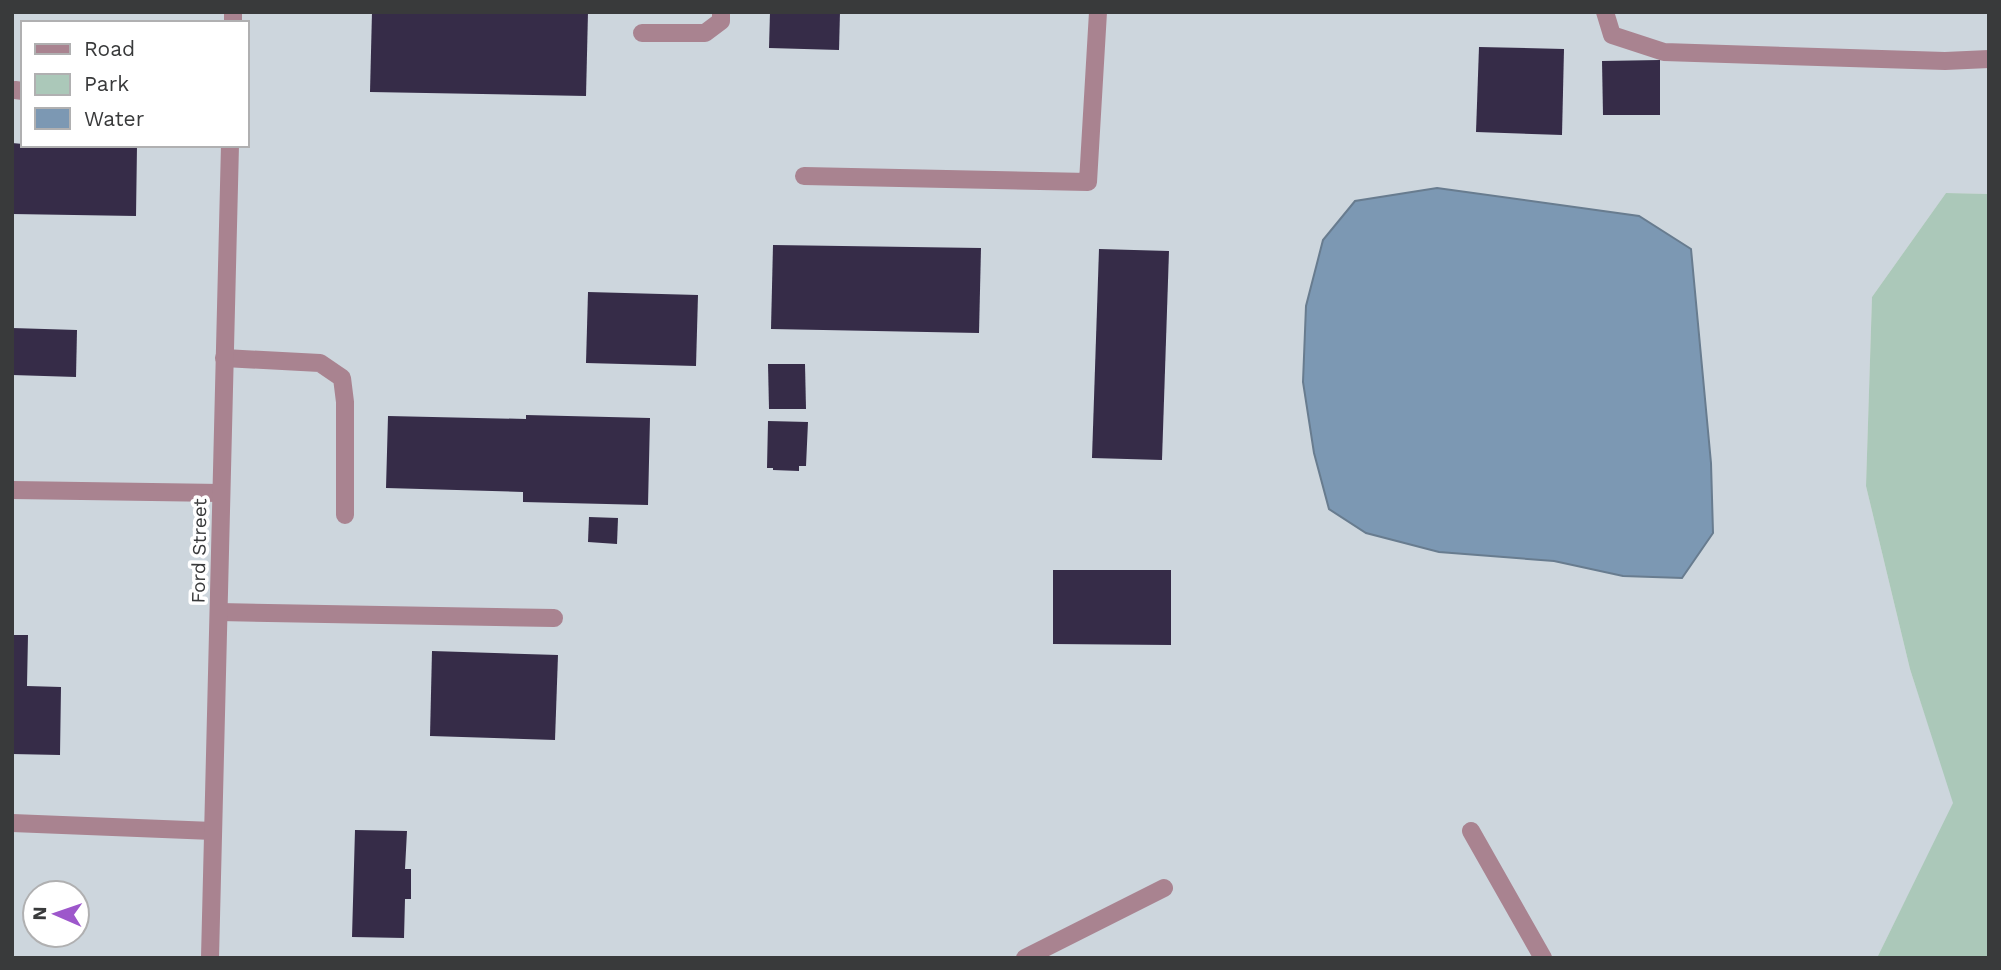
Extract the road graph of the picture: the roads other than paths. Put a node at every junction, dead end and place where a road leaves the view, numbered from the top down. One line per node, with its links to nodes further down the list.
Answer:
1 (721, 12): 4 (street)
2 (1098, 12): 7 (street)
3 (1605, 12): 5 (street)
4 (642, 33)
5 (1989, 59)
6 (230, 147): 8 (street, Ford Street)
7 (804, 176)
8 (224, 358): 10 (street, Ford Street); 11 (street)
9 (12, 490): 10 (street)
10 (221, 493): 12 (street, Ford Street)
11 (345, 515)
12 (219, 612): 13 (street); 15 (street, Ford Street)
13 (554, 618)
14 (12, 824): 15 (street)
15 (214, 831): 18 (street, Ford Street)
16 (1471, 831): 20 (street)
17 (1164, 888): 19 (street)
18 (210, 958)
19 (1025, 958)
20 (1543, 958)

